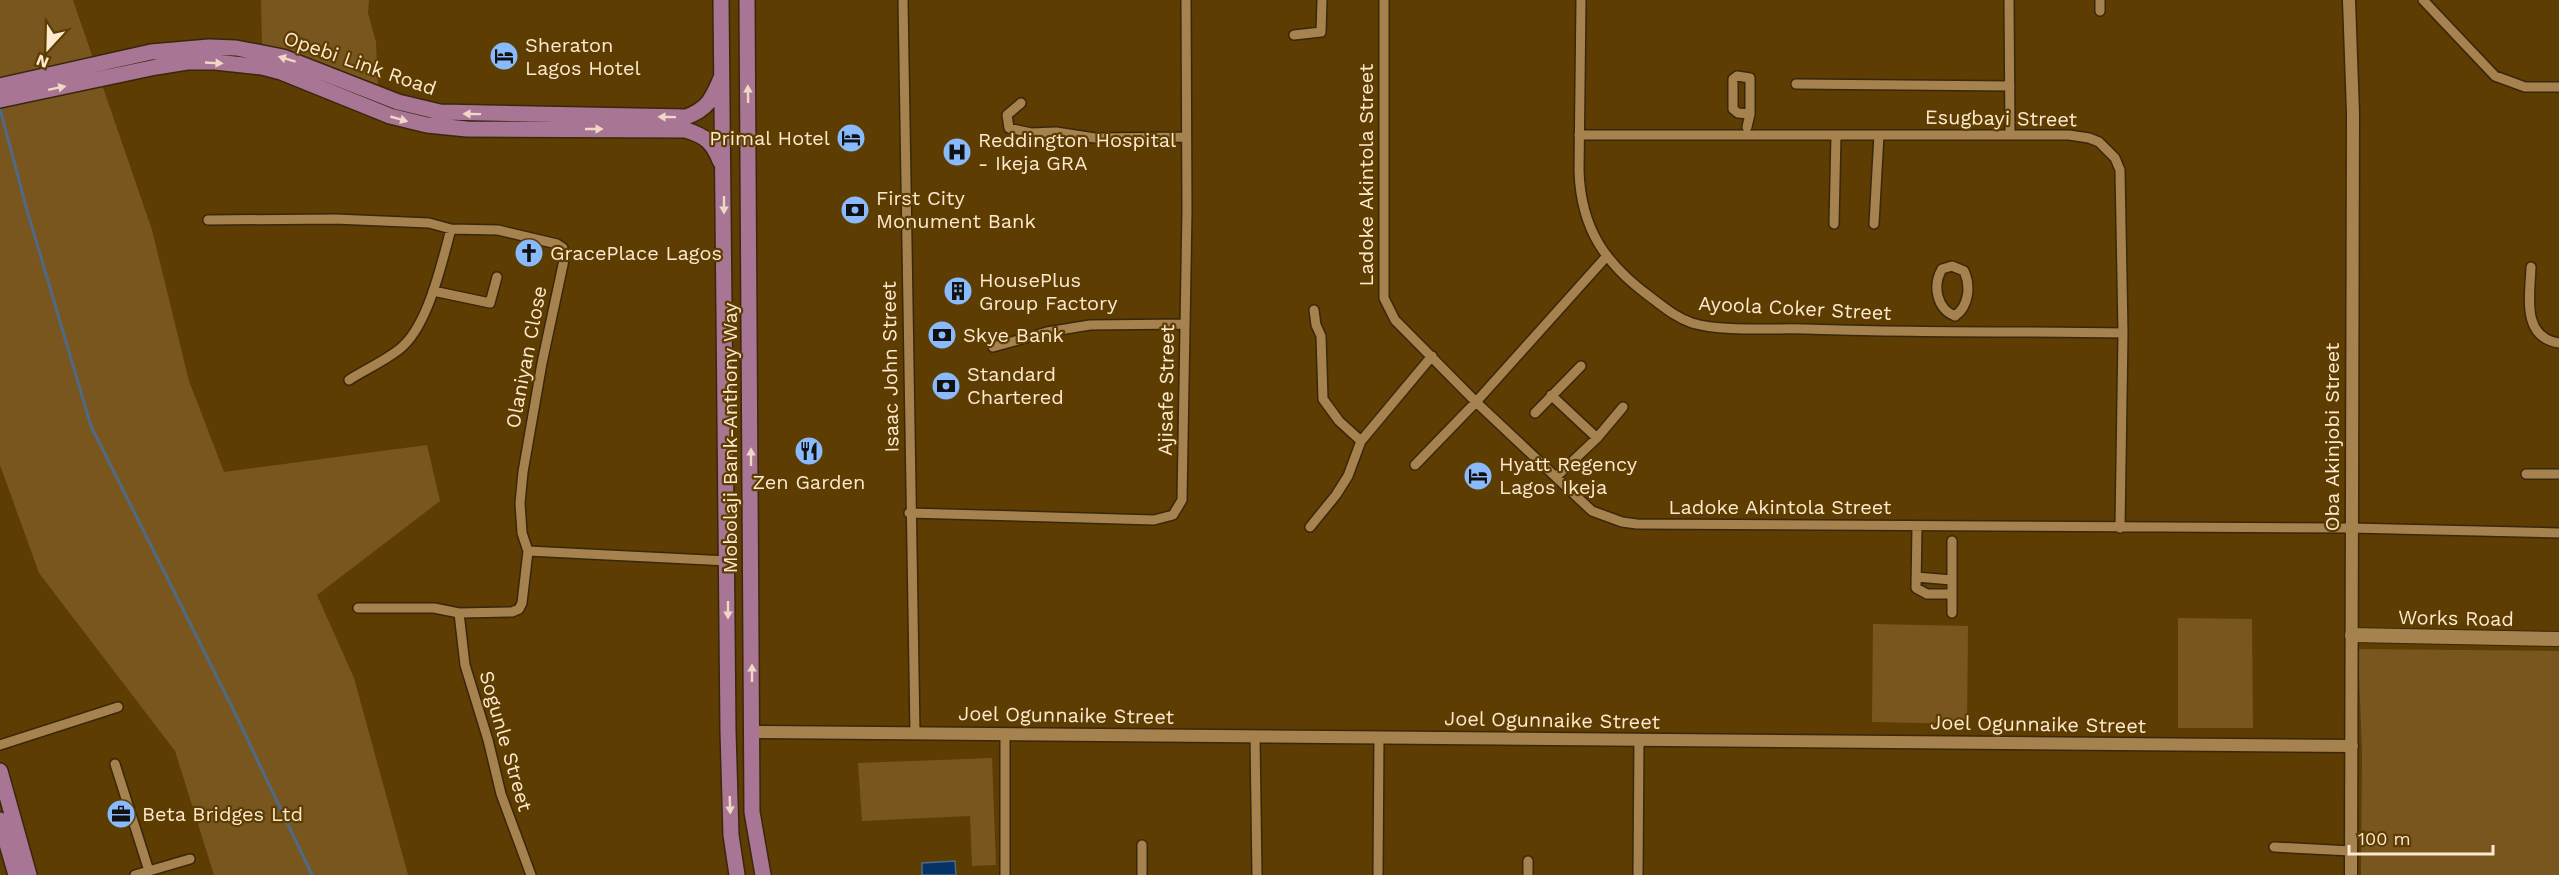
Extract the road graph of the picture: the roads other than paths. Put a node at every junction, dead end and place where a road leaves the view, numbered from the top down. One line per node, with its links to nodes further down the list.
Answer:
1 (721, 0): 15 (main road, Mobolaji Bank-Anthony Way)
2 (747, 0): 76 (main road, Mobolaji Bank-Anthony Way, one-way to 2)
3 (903, 0): 58 (street, Isaac John Street)
4 (1186, 0): 28 (street, Ajisafe Street)
5 (1322, 0): 13 (street)
6 (1384, 0): 45 (street, Ladoke Akintola Street)
7 (1581, 0): 25 (street, Ayoola Coker Street)
8 (2009, 0): 18 (street)
9 (2100, 0): 12 (street)
10 (2349, 0): 62 (street, Oba Akinjobi Street)
11 (2423, 0): 19 (street)
12 (2100, 11)
13 (1294, 35)
14 (154, 60): 15 (main road, Opebi Link Road, one-way to 14); 17 (main road, Opebi Link Road); 20 (main road, Opebi Link Road, one-way to 14); 29 (main road, Opebi Link Road, one-way to 29)
15 (723, 73): 29 (main road, Mobolaji Bank-Anthony Way)
16 (1796, 84): 18 (street)
17 (0, 86)
18 (2010, 86): 24 (street)
19 (2559, 87)
20 (0, 100)
21 (1021, 103): 28 (street)
22 (1749, 114): 23 (street)
23 (1747, 127)
24 (2010, 134): 27 (street, Esugbayi Street); 42 (street, Esugbayi Street)
25 (1579, 135): 26 (street, Esugbayi Street); 34 (street, Ayoola Coker Street)
26 (1836, 135): 27 (street, Esugbayi Street); 31 (street)
27 (1879, 135): 32 (street)
28 (1186, 137): 40 (street, Ajisafe Street)
29 (724, 170): 66 (main road, Mobolaji Bank-Anthony Way, one-way to 66)
30 (208, 220): 33 (street, Olaniyan Close)
31 (1834, 224)
32 (1874, 224)
33 (452, 229): 37 (street); 65 (street, Olaniyan Close)
34 (1606, 257): 41 (street, Ayoola Coker Street); 49 (street)
35 (2531, 267): 43 (street)
36 (497, 277): 37 (street)
37 (433, 291): 47 (street)
38 (1314, 310): 53 (street)
39 (1955, 316): 39 (street); 41 (street)
40 (1185, 324): 44 (street); 58 (street, Ajisafe Street)
41 (1955, 330): 42 (street, Ayoola Coker Street)
42 (2123, 333): 61 (street, Esugbayi Street)
43 (2559, 343)
44 (993, 347)
45 (1431, 356): 49 (street, Ladoke Akintola Street); 53 (street)
46 (1581, 366): 48 (street)
47 (349, 380)
48 (1551, 395): 51 (street); 52 (street)
49 (1476, 402): 54 (street); 57 (street, Ladoke Akintola Street)
50 (1623, 407): 52 (street)
51 (1535, 413)
52 (1597, 438): 57 (street)
53 (1361, 441): 60 (street)
54 (1415, 465)
55 (2526, 474): 56 (street)
56 (2559, 474)
57 (1556, 477): 59 (street, Ladoke Akintola Street)
58 (909, 513): 77 (street, Isaac John Street)
59 (1917, 526): 61 (street, Ladoke Akintola Street); 67 (street)
60 (1310, 527)
61 (2120, 528): 62 (street, Ladoke Akintola Street)
62 (2351, 528): 63 (street, Ladoke Akintola Street); 73 (street, Oba Akinjobi Street)
63 (2559, 533)
64 (1952, 542): 68 (street)
65 (528, 551): 66 (street); 71 (street)
66 (728, 561): 97 (main road, Mobolaji Bank-Anthony Way, one-way to 97)
67 (1916, 577): 68 (street); 69 (street)
68 (1952, 580): 69 (street)
69 (1952, 594): 72 (street)
70 (358, 608): 71 (street)
71 (459, 613): 96 (street, Sogunle Street)
72 (1952, 613)
73 (2352, 635): 74 (main road, Works Road); 83 (street, Oba Akinjobi Street)
74 (2559, 639)
75 (118, 707): 82 (street)
76 (753, 732): 77 (street, Joel Ogunnaike Street); 98 (main road, Mobolaji Bank-Anthony Way)
77 (915, 733): 78 (street, Joel Ogunnaike Street)
78 (1005, 734): 79 (street, Joel Ogunnaike Street); 99 (street)
79 (1255, 736): 80 (street, Joel Ogunnaike Street); 101 (street)
80 (1379, 737): 81 (street, Joel Ogunnaike Street); 102 (street)
81 (1640, 740): 83 (street, Joel Ogunnaike Street); 104 (street)
82 (0, 745)
83 (2352, 746): 89 (street, Oba Akinjobi Street)
84 (115, 764): 92 (street)
85 (0, 771): 94 (main road)
86 (0, 820): 93 (main road)
87 (1142, 845): 100 (street)
88 (2274, 848): 89 (street)
89 (2351, 851): 105 (street, Oba Akinjobi Street)
90 (190, 859): 92 (street)
91 (1528, 861): 103 (street)
92 (149, 871): 95 (street)
93 (16, 875)
94 (29, 875)
95 (135, 875)
96 (531, 875)
97 (737, 875)
98 (763, 875)
99 (1005, 875)
100 (1142, 875)
101 (1257, 875)
102 (1378, 875)
103 (1528, 875)
104 (1638, 875)
105 (2351, 875)

